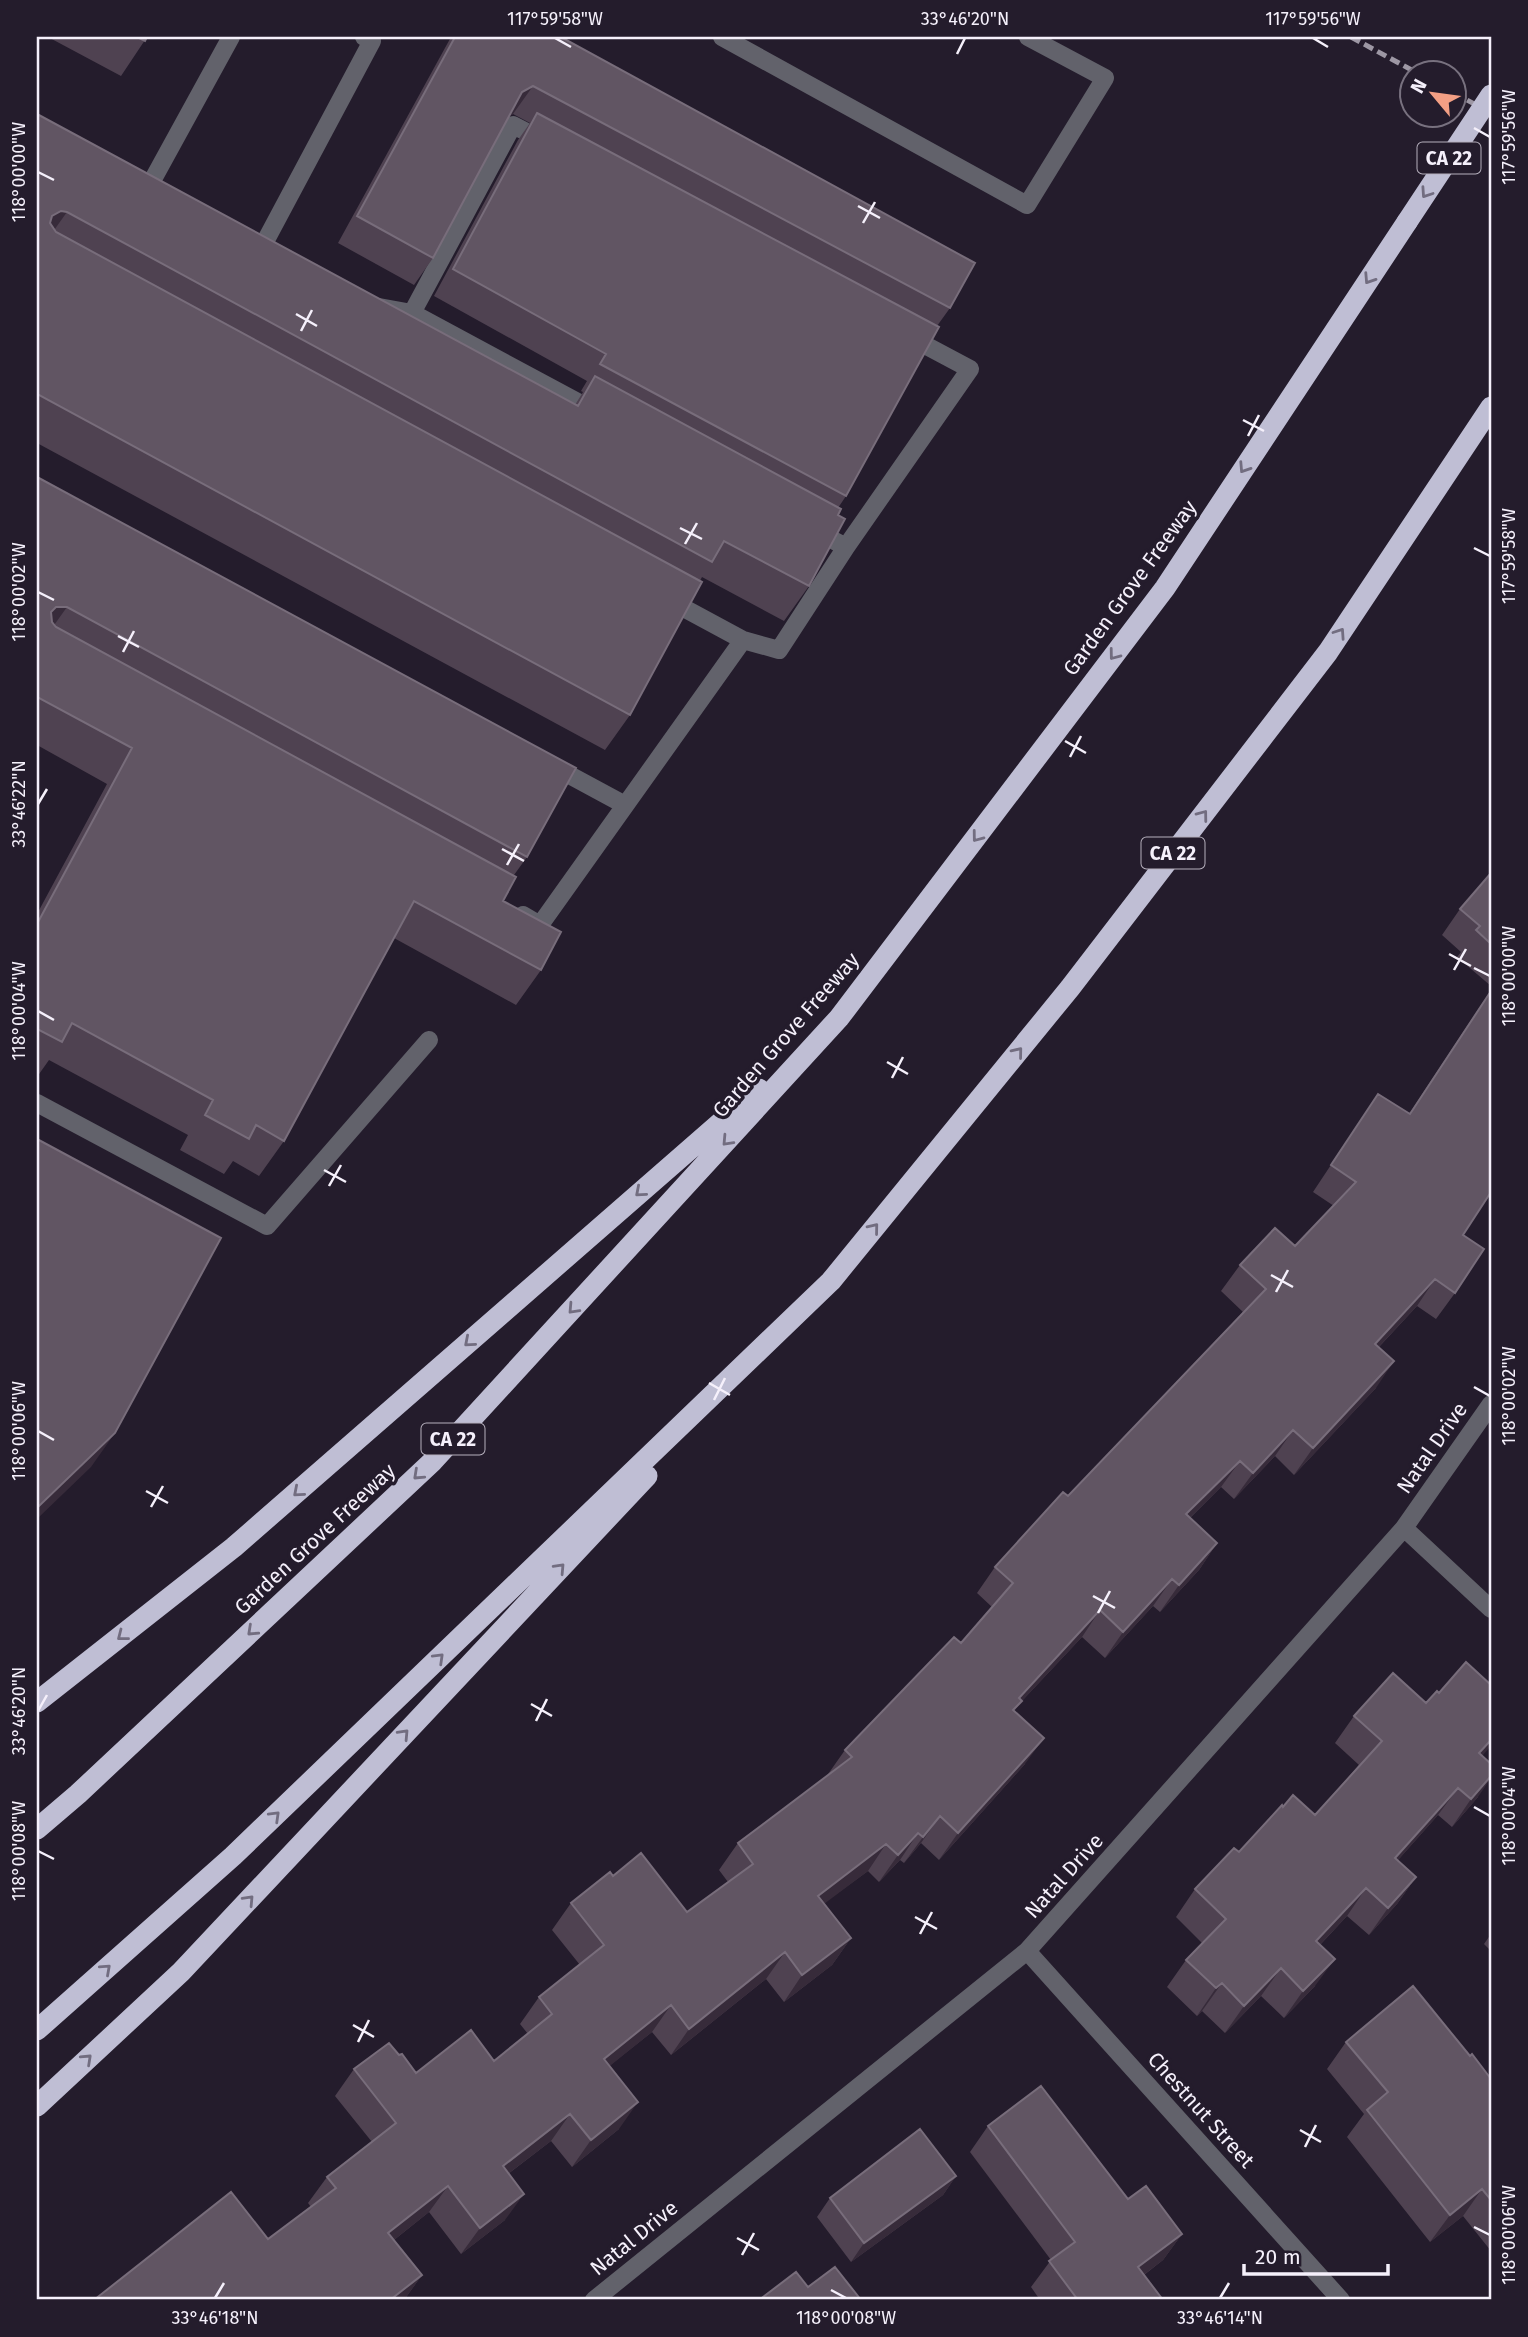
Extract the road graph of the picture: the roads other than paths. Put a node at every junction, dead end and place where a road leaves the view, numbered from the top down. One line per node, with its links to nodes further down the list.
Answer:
1 (231, 37): 7 (street)
2 (364, 37): 8 (street)
3 (722, 37): 4 (street)
4 (1028, 37)
5 (1491, 95): 21 (highway, Garden Grove Freeway / CA 22, one-way to 21, bridge)
6 (563, 151): 10 (street)
7 (146, 192)
8 (259, 253)
9 (362, 304): 10 (street)
10 (412, 313): 13 (street)
11 (896, 329): 15 (street)
12 (1491, 407): 24 (highway, CA 22, one-way to 12)
13 (617, 424)
14 (798, 521): 15 (street)
15 (846, 547): 17 (street)
16 (646, 587): 17 (street)
17 (743, 640): 19 (street)
18 (540, 759): 19 (street)
19 (625, 806): 20 (street)
20 (504, 905)
21 (839, 1018): 28 (highway, one-way to 28); 29 (highway, Garden Grove Freeway / CA 22, one-way to 29)
22 (429, 1040): 23 (street)
23 (37, 1103)
24 (831, 1281): 31 (highway, CA 22, one-way to 24); 32 (highway, one-way to 24)
25 (1491, 1404): 26 (street, Natal Drive)
26 (1404, 1528): 27 (street); 30 (street, Natal Drive)
27 (1491, 1609)
28 (37, 1702)
29 (37, 1829)
30 (1027, 1951): 33 (street, Natal Drive); 34 (street, Chestnut Street)
31 (37, 2030)
32 (37, 2106)
33 (594, 2300)
34 (1341, 2300)

